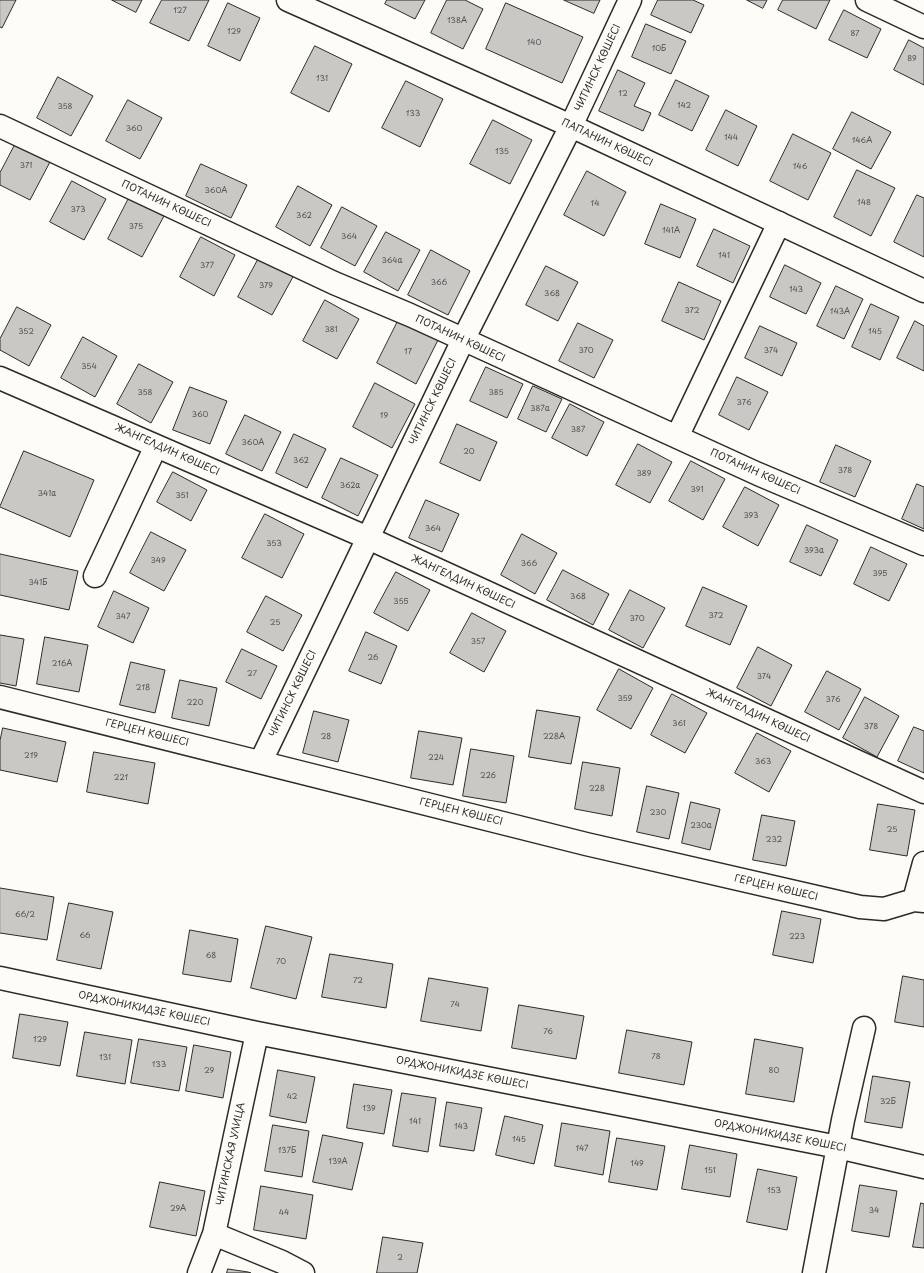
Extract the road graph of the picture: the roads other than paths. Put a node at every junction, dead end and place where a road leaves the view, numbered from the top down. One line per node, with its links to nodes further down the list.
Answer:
1 (288, 0): 6 (street, ПАПАНИН КӨШЕСІ)
2 (630, 0): 6 (street, ЧИТИНСК КӨШЕСІ)
3 (867, 0): 4 (street)
4 (924, 27)
5 (0, 126): 9 (street, ПОТАНИН КӨШЕСІ)
6 (571, 126): 7 (street, ПАПАНИН КӨШЕСІ); 9 (street, ЧИТИНСК КӨШЕСІ)
7 (778, 223): 8 (street, ПАПАНИН КӨШЕСІ); 11 (street)
8 (924, 291)
9 (463, 340): 11 (street, ПОТАНИН КӨШЕСІ); 13 (street, ЧИТИНСК КӨШЕСІ)
10 (2, 385): 12 (street, ЖАНГЕЛДИН КӨШЕСІ)
11 (677, 437): 14 (street, ПОТАНИН КӨШЕСІ)
12 (156, 446): 13 (street, ЖАНГЕЛДИН КӨШЕСІ); 15 (street)
13 (368, 538): 17 (street, ЧИТИНСК КӨШЕСІ); 18 (street, ЖАНГЕЛДИН КӨШЕСІ)
14 (924, 544)
15 (95, 576)
16 (0, 697): 17 (street, ГЕРЦЕН КӨШЕСІ)
17 (261, 761): 20 (street, ГЕРЦЕН КӨШЕСІ)
18 (924, 792)
19 (924, 863): 20 (street)
20 (919, 900)
21 (0, 978): 23 (street, ОРДЖОНИКИДЗЕ КӨШЕСІ)
22 (864, 1028): 24 (street)
23 (257, 1033): 24 (street, ОРДЖОНИКИДЗЕ КӨШЕСІ); 26 (street, ЧИТИНСКАЯ УЛИЦА)
24 (838, 1147): 25 (street, ОРДЖОНИКИДЗЕ КӨШЕСІ); 29 (street)
25 (924, 1167)
26 (214, 1234): 27 (street, ЧИТИНСКАЯ УЛИЦА); 28 (street)
27 (199, 1273)
28 (303, 1273)
29 (814, 1273)

